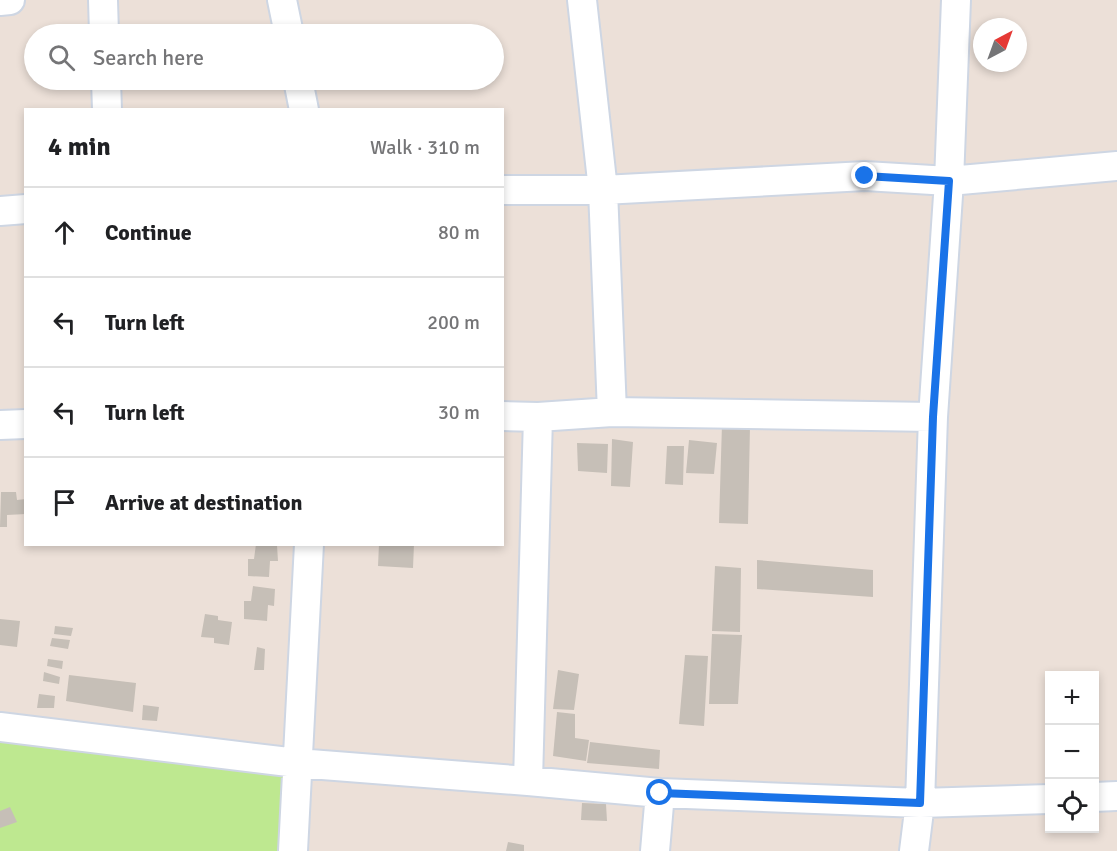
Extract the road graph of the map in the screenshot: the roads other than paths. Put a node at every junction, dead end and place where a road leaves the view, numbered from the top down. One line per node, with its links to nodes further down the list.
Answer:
1 (10, 0): 6 (street)
2 (103, 0): 7 (street)
3 (282, 0): 8 (street)
4 (582, 0): 16 (street)
5 (956, 0): 14 (street)
6 (0, 1)
7 (104, 24)
8 (287, 24)
9 (106, 90): 11 (street)
10 (300, 90): 12 (street)
11 (107, 108)
12 (304, 108)
13 (1117, 166): 14 (street)
14 (949, 181): 16 (street); 22 (street)
15 (504, 190): 16 (street)
16 (603, 190): 19 (street)
17 (24, 209): 18 (street)
18 (0, 211)
19 (612, 412): 21 (street); 22 (street)
20 (504, 416): 21 (street)
21 (538, 417): 28 (street)
22 (933, 417): 33 (street)
23 (24, 424): 24 (street)
24 (0, 425)
25 (309, 546): 27 (street)
26 (0, 727): 27 (street)
27 (297, 763): 28 (street); 34 (street)
28 (528, 781): 29 (street)
29 (660, 793): 33 (street); 35 (street)
30 (1117, 796): 31 (street)
31 (1099, 797)
32 (1045, 799): 33 (street)
33 (920, 803): 36 (street)
34 (293, 851)
35 (654, 851)
36 (914, 851)

